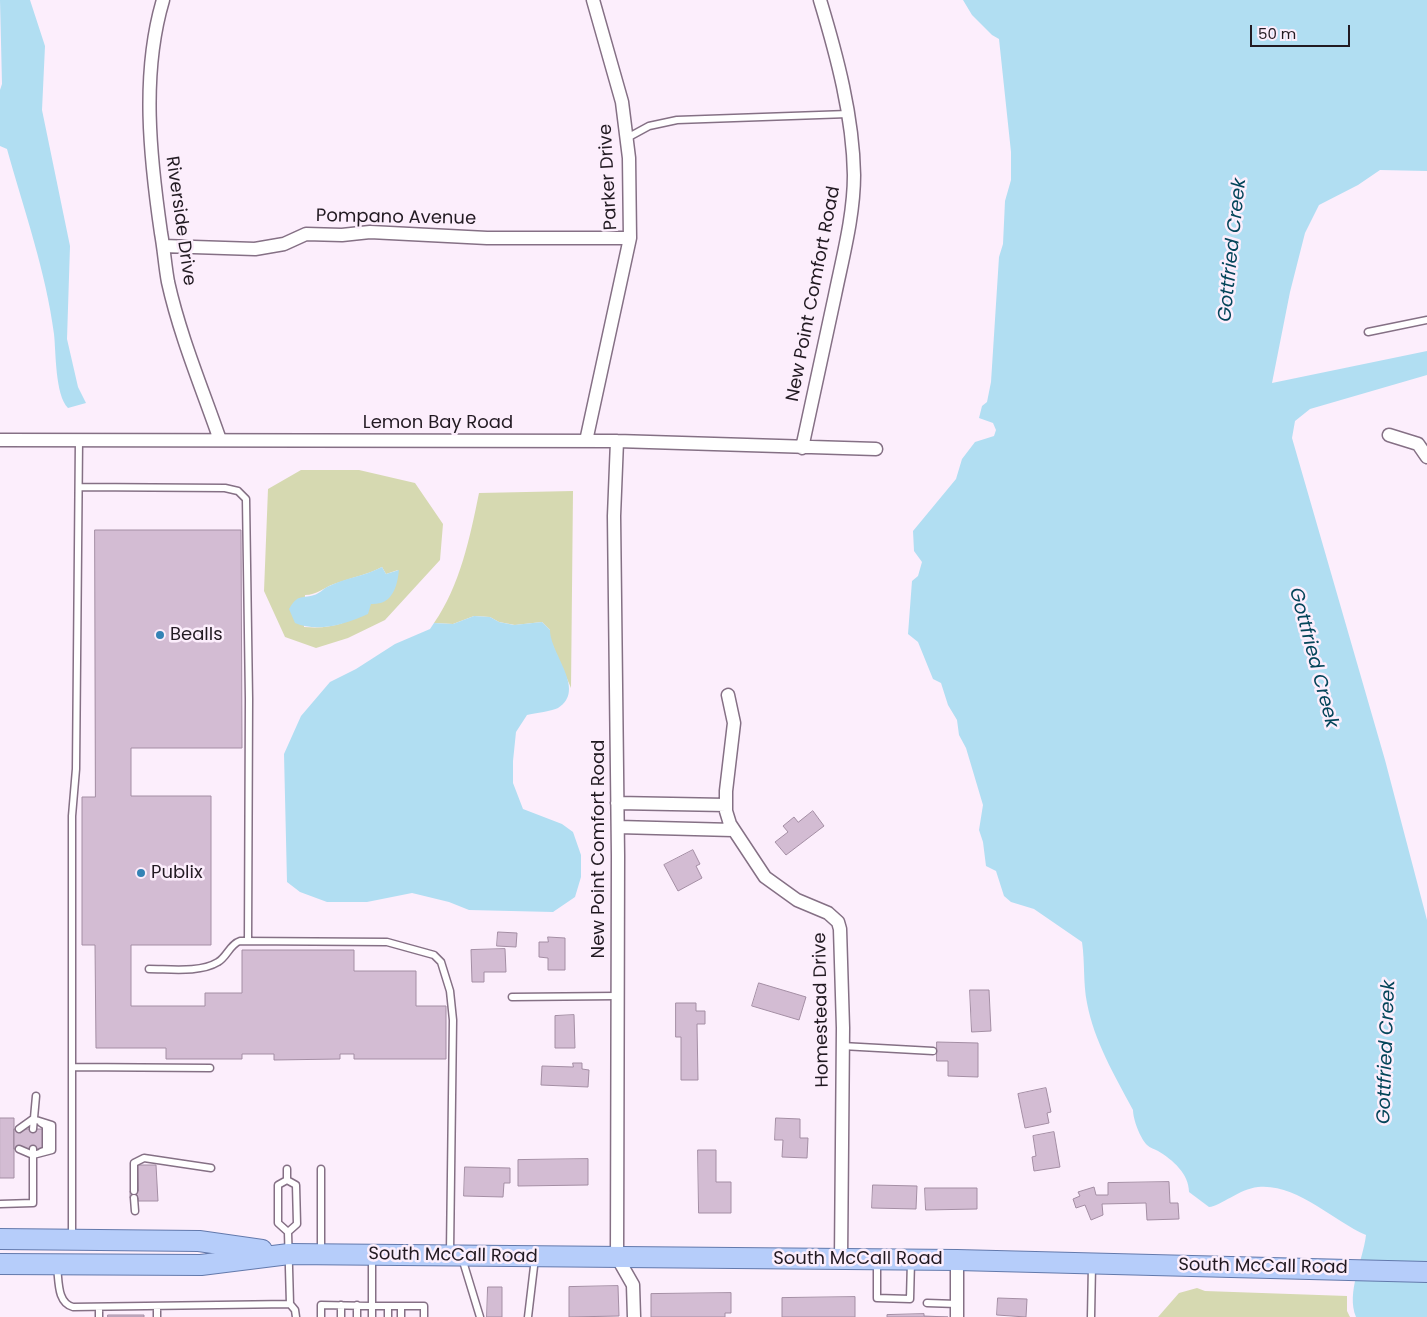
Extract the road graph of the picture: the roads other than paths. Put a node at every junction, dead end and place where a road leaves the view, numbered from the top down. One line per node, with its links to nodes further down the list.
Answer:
1 (164, 0): 7 (street, Riverside Drive)
2 (593, 0): 5 (street, Parker Drive)
3 (820, 0): 4 (street, New Point Comfort Road)
4 (848, 114): 5 (lane); 16 (street, New Point Comfort Road)
5 (627, 138): 6 (street, Parker Drive)
6 (630, 238): 7 (street, Pompano Avenue); 14 (street, Parker Drive)
7 (163, 246): 13 (street, Riverside Drive)
8 (1427, 320): 9 (lane)
9 (1368, 332)
10 (1389, 435): 18 (street)
11 (0, 440): 12 (street, Lemon Bay Road)
12 (79, 440): 13 (street, Lemon Bay Road); 19 (lane)
13 (220, 440): 14 (street, Lemon Bay Road)
14 (586, 441): 15 (street, Lemon Bay Road)
15 (618, 441): 16 (street, Lemon Bay Road); 21 (street, New Point Comfort Road)
16 (802, 448): 17 (street, Lemon Bay Road)
17 (876, 449)
18 (1427, 457)
19 (79, 487): 25 (lane); 31 (lane)
20 (728, 696): 22 (street, Homestead Drive)
21 (617, 803): 22 (street); 23 (street, New Point Comfort Road)
22 (726, 805): 24 (street, Homestead Drive)
23 (618, 827): 24 (street); 27 (street, New Point Comfort Road)
24 (733, 830): 29 (street, Homestead Drive)
25 (248, 941): 26 (lane); 49 (lane)
26 (149, 970)
27 (617, 996): 28 (lane); 51 (street, New Point Comfort Road)
28 (512, 998)
29 (842, 1046): 30 (lane); 52 (street, Homestead Drive)
30 (933, 1051)
31 (72, 1066): 32 (lane); 45 (lane)
32 (210, 1068)
33 (36, 1096): 34 (lane)
34 (33, 1119): 35 (lane); 36 (lane); 41 (lane)
35 (22, 1129)
36 (36, 1129)
37 (211, 1168): 42 (lane)
38 (287, 1169): 40 (lane)
39 (321, 1169): 47 (lane)
40 (287, 1180): 43 (lane); 43 (lane)
41 (0, 1204)
42 (134, 1211)
43 (288, 1232): 46 (lane)
44 (0, 1239): 45 (main road, South McCall Road)
45 (72, 1240): 46 (main road, South McCall Road)
46 (289, 1254): 47 (main road, South McCall Road); 57 (main road, South McCall Road); 60 (lane)
47 (320, 1254): 48 (main road, South McCall Road)
48 (372, 1255): 49 (main road, South McCall Road); 64 (lane)
49 (456, 1256): 50 (main road, South McCall Road); 80 (lane)
50 (535, 1256): 51 (main road, South McCall Road); 81 (lane)
51 (617, 1257): 52 (main road, South McCall Road); 82 (street)
52 (841, 1259): 53 (main road, South McCall Road)
53 (877, 1259): 54 (main road, South McCall Road); 54 (lane)
54 (911, 1260): 55 (main road, South McCall Road)
55 (957, 1260): 58 (main road, South McCall Road); 69 (street)
56 (0, 1264): 57 (main road, South McCall Road)
57 (57, 1264): 67 (lane)
58 (1092, 1264): 59 (main road, South McCall Road); 83 (lane)
59 (1427, 1272)
60 (290, 1304): 68 (lane); 72 (lane)
61 (926, 1304): 69 (lane)
62 (342, 1305): 63 (lane); 73 (lane); 74 (lane)
63 (357, 1306): 64 (lane); 75 (lane)
64 (372, 1306): 65 (lane); 76 (lane)
65 (388, 1306): 66 (lane); 77 (lane)
66 (401, 1306): 78 (lane); 79 (lane)
67 (99, 1307): 68 (lane); 70 (lane)
68 (157, 1307): 71 (lane)
69 (957, 1311)
70 (99, 1317)
71 (157, 1317)
72 (296, 1317)
73 (321, 1317)
74 (342, 1317)
75 (357, 1317)
76 (372, 1317)
77 (388, 1317)
78 (401, 1317)
79 (424, 1317)
80 (480, 1317)
81 (528, 1317)
82 (634, 1317)
83 (1091, 1317)

